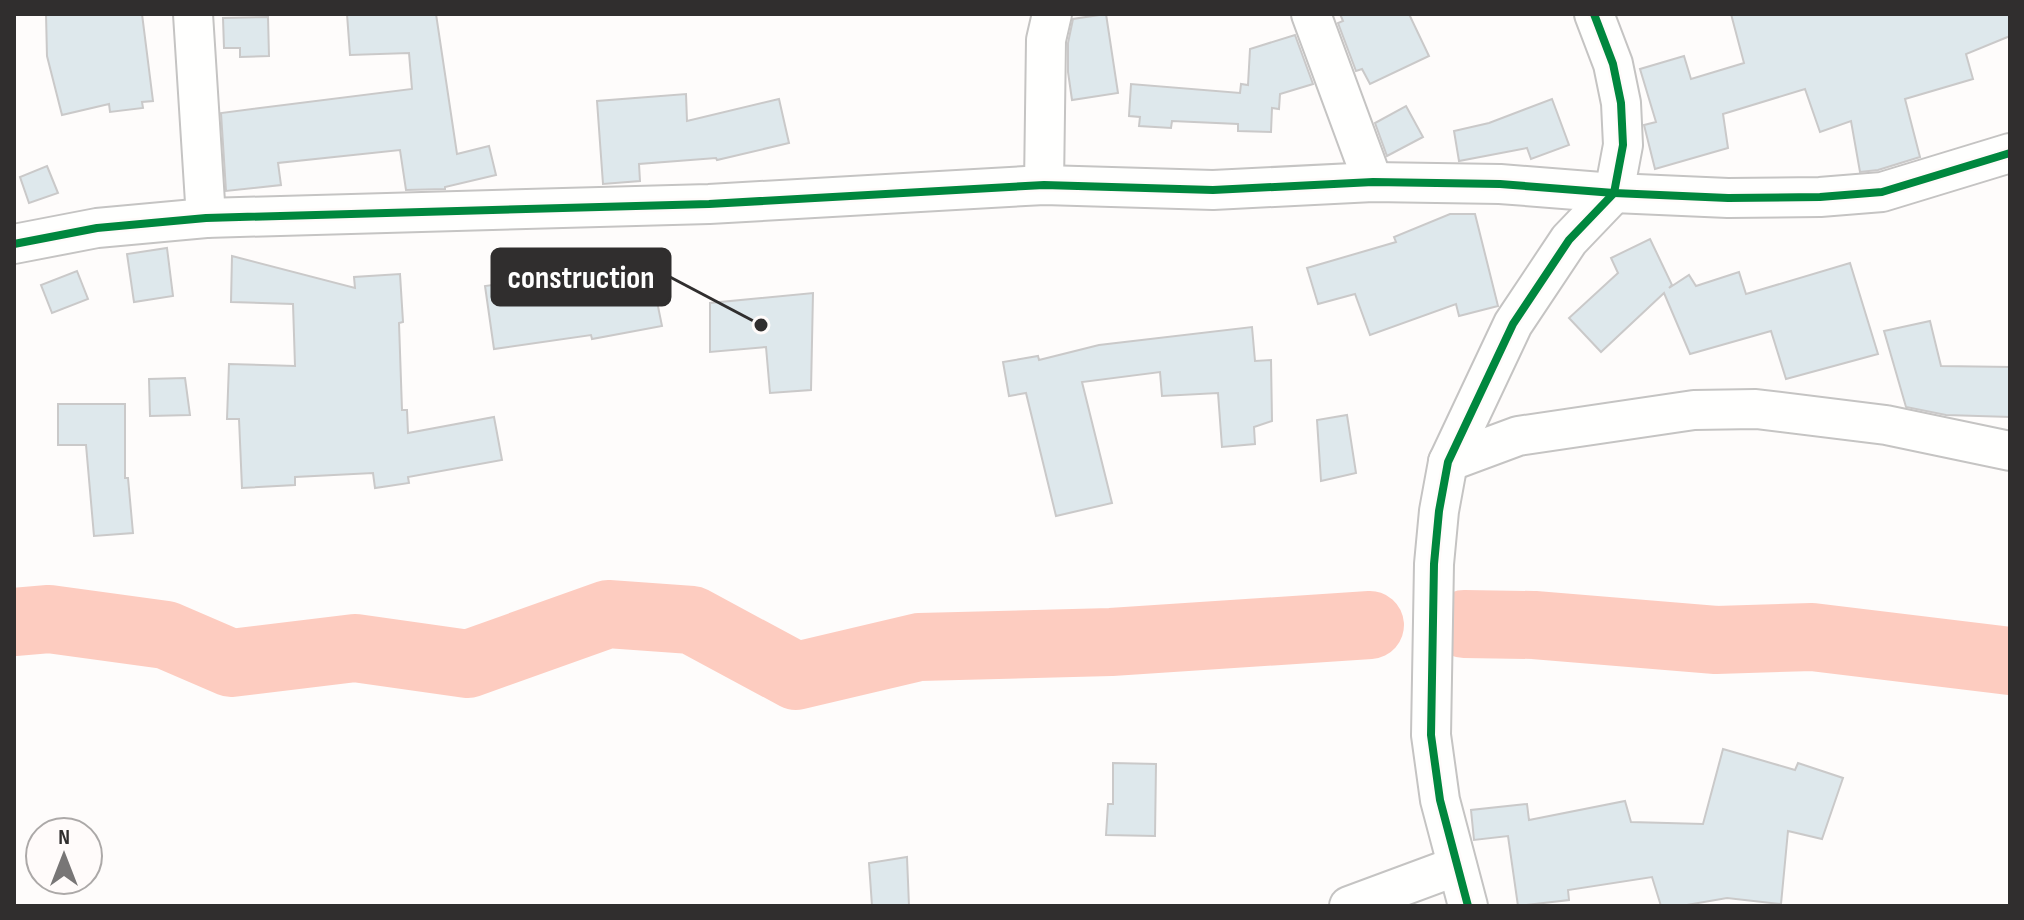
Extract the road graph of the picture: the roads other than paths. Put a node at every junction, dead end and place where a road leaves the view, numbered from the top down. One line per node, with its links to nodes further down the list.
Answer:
1 (193, 14): 9 (street)
2 (1052, 14): 7 (street)
3 (1311, 14): 6 (street)
4 (1594, 14): 8 (street)
5 (2010, 153): 8 (street)
6 (1373, 182): 7 (street); 8 (street)
7 (1044, 185): 9 (street)
8 (1614, 193): 12 (street)
9 (206, 218): 10 (street)
10 (14, 244)
11 (2010, 451): 12 (street)
12 (1448, 462): 13 (street)
13 (1457, 866): 14 (street); 15 (street)
14 (1349, 906)
15 (1468, 906)

